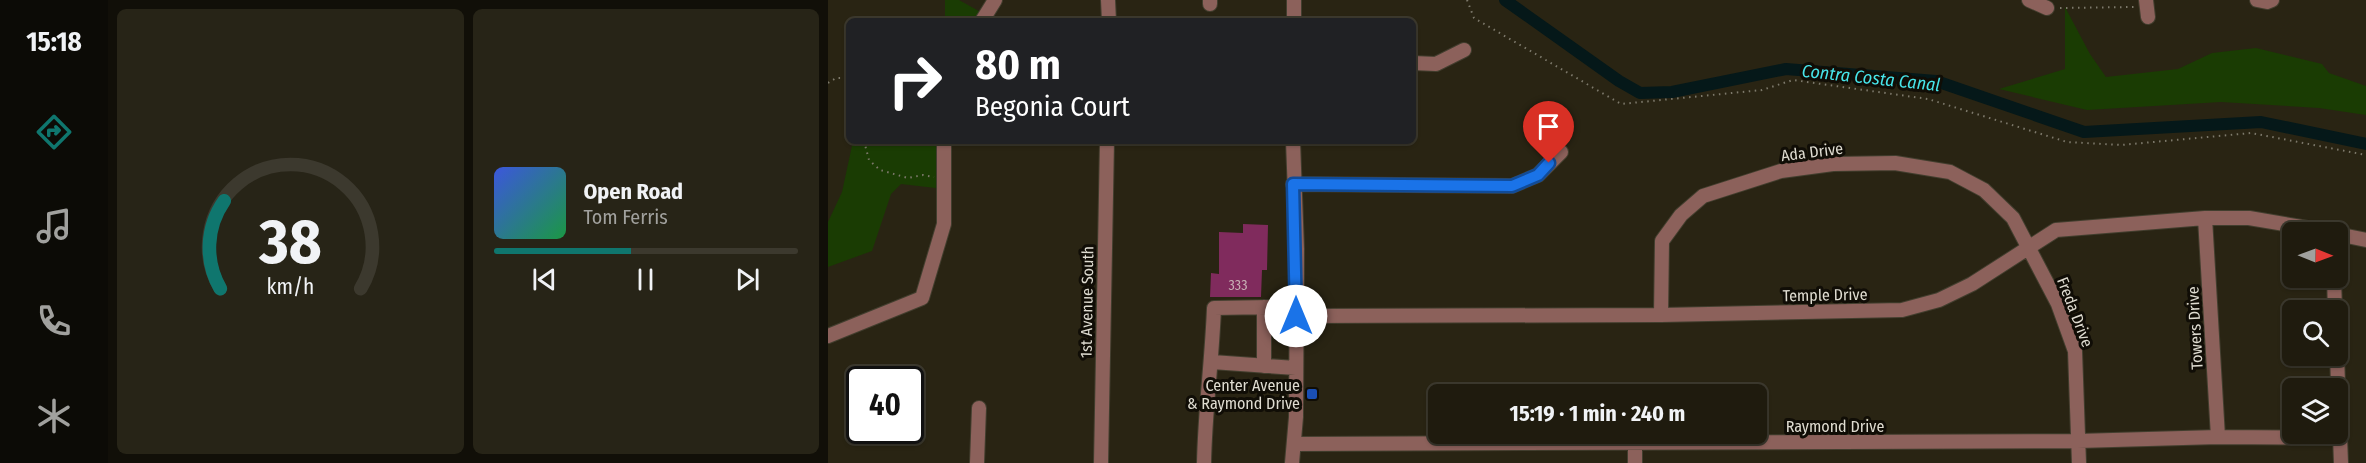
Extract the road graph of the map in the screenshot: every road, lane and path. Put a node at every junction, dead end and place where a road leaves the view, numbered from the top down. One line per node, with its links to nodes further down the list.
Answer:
1 (995, 0): 10 (street)
2 (1108, 0): 11 (street)
3 (1294, 0): 12 (street)
4 (1467, 0): 22 (path)
5 (2029, 0): 8 (street)
6 (2257, 0): 7 (street)
7 (2272, 0)
8 (2047, 8): 9 (path)
9 (2147, 8)
10 (984, 18)
11 (1109, 18)
12 (1294, 18)
13 (1464, 50): 14 (street)
14 (1416, 63)
15 (846, 78): 16 (path)
16 (828, 83)
17 (865, 144): 23 (path)
18 (944, 144): 23 (street)
19 (1107, 144): 47 (street, 1st Avenue South)
20 (1293, 144): 24 (street)
21 (1561, 152): 24 (street)
22 (2366, 154)
23 (944, 180): 33 (street)
24 (1293, 184): 32 (street)
25 (2205, 218): 26 (street, Temple Drive); 29 (street, Temple Drive); 38 (street, Towers Drive)
26 (2282, 224)
27 (2348, 236): 28 (street)
28 (2366, 240)
29 (2030, 247): 31 (street, Temple Drive); 31 (street, Ada Drive); 40 (street, Freda Drive)
30 (1264, 307): 32 (street, Temple Drive); 34 (street, Temple Drive); 35 (street)
31 (1661, 315): 32 (street, Temple Drive)
32 (1296, 316): 36 (street)
33 (828, 336)
34 (1212, 363): 35 (street); 48 (street)
35 (1263, 366): 36 (street)
36 (1296, 368): 42 (street)
37 (979, 408): 46 (street)
38 (2218, 436): 39 (street, Raymond Drive); 40 (street, Raymond Drive)
39 (2282, 437)
40 (2078, 441): 41 (street, Raymond Drive); 51 (street, Freda Drive)
41 (1767, 442)
42 (1294, 444): 43 (street, Raymond Drive); 49 (street)
43 (1428, 444)
44 (1635, 444): 50 (street)
45 (2340, 444): 52 (street)
46 (977, 463)
47 (1101, 463)
48 (1204, 463)
49 (1292, 463)
50 (1635, 463)
51 (2079, 463)
52 (2341, 463)

